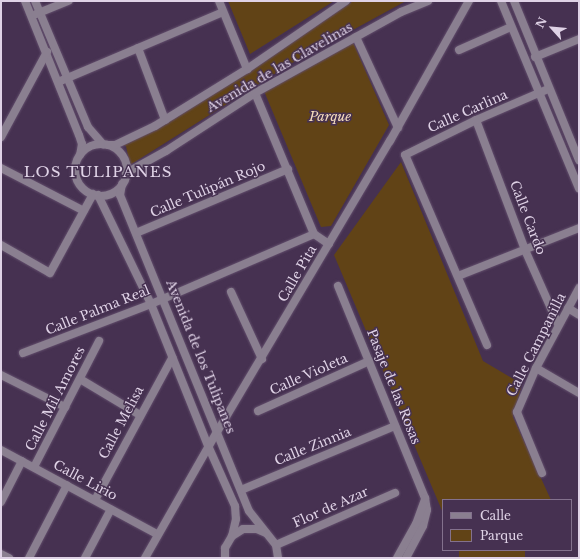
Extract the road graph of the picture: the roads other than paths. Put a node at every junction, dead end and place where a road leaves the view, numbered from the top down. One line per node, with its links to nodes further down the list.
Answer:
1 (25, 1): 12 (street)
2 (36, 1): 11 (street)
3 (69, 1): 11 (street)
4 (219, 1): 10 (street)
5 (428, 1): 14 (street, Avenida de las Clavelinas)
6 (469, 1): 28 (street, Calle Pita)
7 (501, 1): 13 (street)
8 (514, 1): 19 (street)
9 (344, 2): 20 (street, Avenida de las Clavelinas)
10 (223, 12): 16 (street); 20 (street)
11 (40, 13): 12 (street); 21 (street)
12 (31, 16): 18 (street)
13 (511, 27): 17 (street); 25 (street)
14 (356, 37): 24 (street, Avenida de las Clavelinas); 28 (street)
15 (579, 39): 19 (street)
16 (138, 48): 21 (street); 26 (street)
17 (459, 50)
18 (47, 52): 22 (street); 29 (street)
19 (535, 58): 23 (street)
20 (247, 68): 26 (street, Avenida de las Clavelinas)
21 (67, 79): 22 (street); 30 (street)
22 (58, 82): 31 (street)
23 (548, 89): 25 (street, Calle Carlina); 32 (street)
24 (255, 93): 34 (street); 35 (street, Avenida de las Clavelinas)
25 (538, 93): 27 (street, Calle Carlina); 37 (street)
26 (165, 120): 30 (street, Avenida de las Clavelinas)
27 (476, 120): 45 (street, Calle Cardo); 46 (street, Calle Carlina)
28 (398, 128): 43 (street, Calle Pita)
29 (1, 137)
30 (105, 144): 31 (street); 35 (street)
31 (80, 155): 38 (street)
32 (579, 160)
33 (1, 168): 39 (street)
34 (288, 169): 41 (street, Calle Tulipán Rojo); 42 (street)
35 (126, 173): 36 (street)
36 (122, 184): 38 (street); 41 (street, Avenida de los Tulipanes)
37 (579, 188)
38 (96, 195): 39 (street); 51 (street, Avenida de los Tulipanes)
39 (84, 211): 44 (street)
40 (579, 228): 45 (street)
41 (136, 233): 50 (street, Avenida de los Tulipanes)
42 (314, 234): 43 (street); 50 (street, Calle Palma Real)
43 (329, 244): 59 (street, Calle Pita)
44 (1, 245)
45 (525, 250): 46 (street); 54 (street, Calle Cardo)
46 (458, 276): 56 (street)
47 (338, 286): 60 (street, Pasaje de las Rosas)
48 (579, 288): 52 (street, Calle Campanilla)
49 (231, 292): 59 (street)
50 (163, 297): 51 (street, Calle Palma Real); 69 (street, Avenida de los Tulipanes)
51 (151, 304): 57 (street, Calle Palma Real); 58 (street, Avenida de los Tulipanes)
52 (568, 308): 53 (street); 54 (street, Calle Campanilla)
53 (579, 315)
54 (558, 324): 61 (street, Calle Campanilla)
55 (99, 341): 63 (street, Calle Mil Amores)
56 (487, 345)
57 (23, 353)
58 (172, 358): 67 (street, Calle Melisa); 70 (street, Avenida de los Tulipanes)
59 (262, 359): 69 (street, Calle Pita)
60 (369, 361): 66 (street, Calle Violeta); 68 (street, Pasaje de las Rosas)
61 (536, 368): 64 (street); 74 (street, Calle Campanilla)
62 (1, 375): 65 (street)
63 (80, 379): 65 (street, Calle Mil Amores); 67 (street)
64 (579, 393)
65 (65, 407): 73 (street, Calle Mil Amores)
66 (258, 411)
67 (140, 415): 79 (street, Calle Melisa)
68 (395, 426): 76 (street, Calle Zinnia); 78 (street, Pasaje de las Rosas)
69 (217, 432): 70 (street, Calle Pita); 76 (street, Avenida de los Tulipanes)
70 (209, 448): 82 (street, Calle Pita); 84 (street, Avenida de los Tulipanes)
71 (1, 450): 72 (street, Calle Lirio)
72 (22, 461): 73 (street, Calle Lirio); 80 (street)
73 (34, 467): 75 (street, Calle Lirio)
74 (542, 473)
75 (67, 485): 79 (street, Calle Lirio); 86 (street)
76 (241, 490): 83 (street, Avenida de los Tulipanes)
77 (395, 493): 85 (street, Flor de Azar)
78 (425, 498): 91 (street); 92 (street)
79 (95, 500): 81 (street, Calle Lirio)
80 (1, 502)
81 (111, 509): 82 (street, Calle Lirio); 87 (street)
82 (158, 534): 88 (street, Calle Pita)
83 (269, 534): 84 (street); 85 (street, Avenida de los Tulipanes)
84 (232, 536): 89 (street, Avenida de los Tulipanes)
85 (276, 546): 90 (street, Avenida de los Tulipanes)
86 (29, 558)
87 (85, 558)
88 (145, 558)
89 (225, 558)
90 (278, 558)
91 (397, 558)
92 (406, 558)

